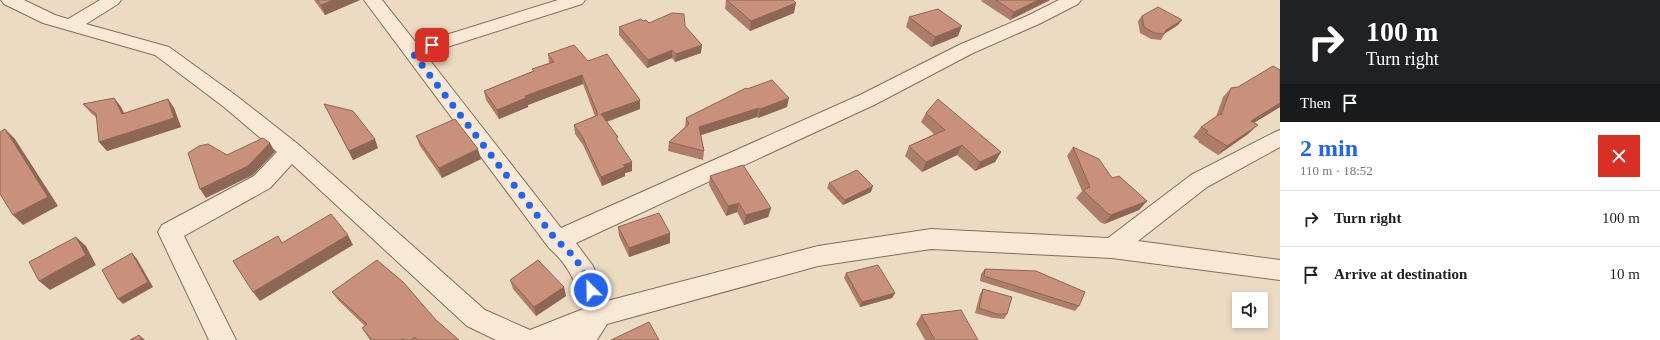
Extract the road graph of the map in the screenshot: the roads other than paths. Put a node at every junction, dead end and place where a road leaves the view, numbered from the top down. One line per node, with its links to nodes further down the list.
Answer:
1 (10, 0): 6 (street)
2 (112, 0): 6 (street)
3 (373, 0): 7 (street)
4 (576, 0): 7 (street)
5 (1072, 0): 10 (street)
6 (71, 25): 9 (street)
7 (412, 52): 10 (street)
8 (1280, 138): 11 (street)
9 (291, 151): 14 (street); 15 (street)
10 (557, 241): 13 (street)
11 (1112, 248): 12 (street); 13 (street)
12 (1280, 270)
13 (598, 315): 16 (street); 17 (street)
14 (223, 340)
15 (523, 340)
16 (537, 340)
17 (582, 340)

